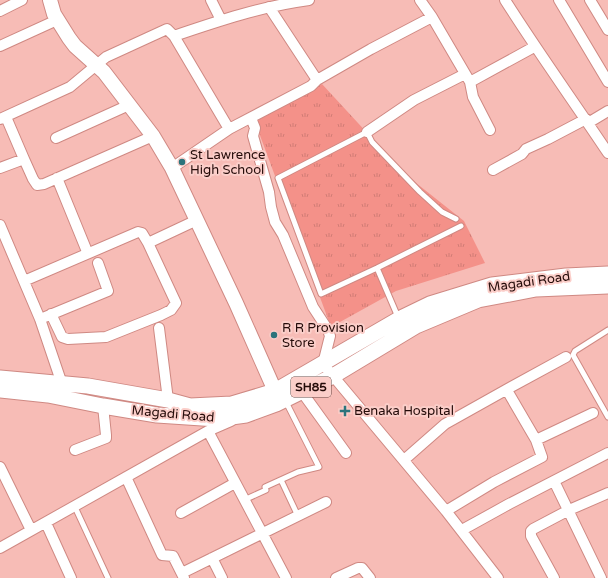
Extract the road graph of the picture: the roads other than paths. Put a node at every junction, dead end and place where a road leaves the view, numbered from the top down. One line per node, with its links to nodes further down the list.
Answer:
1 (22, 0): 11 (street)
2 (50, 0): 13 (street)
3 (211, 0): 14 (street)
4 (309, 0): 9 (street)
5 (420, 0): 12 (street)
6 (505, 0): 18 (street)
7 (559, 0): 21 (street)
8 (590, 0): 15 (street)
9 (291, 1): 10 (street)
10 (269, 7): 14 (street); 22 (street)
11 (0, 11)
12 (432, 17): 20 (street); 22 (street)
13 (57, 20): 17 (street); 19 (street)
14 (221, 20): 16 (street)
15 (608, 30)
16 (174, 36): 19 (street); 28 (street)
17 (0, 46)
18 (534, 47): 20 (street); 27 (street)
19 (97, 66): 23 (street); 25 (street)
20 (467, 78): 29 (street); 30 (street)
21 (607, 78)
22 (317, 80): 26 (street)
23 (129, 105): 31 (street); 32 (street)
24 (608, 111): 27 (street)
25 (3, 118): 34 (street)
26 (251, 118): 28 (street); 56 (street)
27 (587, 121): 33 (street); 37 (street)
28 (230, 129): 36 (street)
29 (490, 130)
30 (367, 132): 39 (lane); 46 (lane)
31 (153, 136): 36 (street); 38 (street)
32 (56, 138)
33 (608, 153)
34 (24, 159): 35 (street); 38 (street)
35 (0, 168)
36 (172, 168): 40 (street)
37 (493, 170)
38 (57, 178): 44 (street)
39 (456, 219)
40 (197, 220): 43 (street); 62 (street)
41 (0, 225): 48 (street)
42 (461, 226): 46 (lane)
43 (148, 243): 48 (street); 50 (street)
44 (86, 249)
45 (98, 263): 50 (street)
46 (377, 268): 52 (lane)
47 (608, 274): 52 (main road, Magadi Road / SH85)
48 (24, 281): 51 (street)
49 (608, 286): 57 (main road, Magadi Road / SH85)
50 (51, 314): 51 (street)
51 (40, 319): 59 (street)
52 (399, 319): 56 (main road, Magadi Road / SH85)
53 (159, 328): 63 (street)
54 (608, 330): 67 (lane)
55 (566, 358): 60 (street)
56 (323, 364): 57 (street); 62 (main road, Magadi Road / SH85)
57 (333, 376): 61 (main road, Magadi Road / SH85); 73 (street)
58 (1, 379): 59 (main road, Magadi Road / SH85); 64 (main road, Magadi Road / SH85)
59 (62, 384): 63 (main road, Magadi Road / SH85)
60 (508, 389): 69 (street); 73 (street)
61 (302, 392): 62 (main road, Magadi Road / SH85); 71 (street)
62 (280, 398): 63 (main road, Magadi Road / SH85); 66 (main road, Magadi Road / SH85); 76 (lane)
63 (168, 400)
64 (103, 406): 66 (main road, Magadi Road / SH85); 70 (street)
65 (593, 413): 69 (street)
66 (246, 415): 68 (street)
67 (608, 417)
68 (208, 431): 75 (street); 78 (street)
69 (536, 440): 84 (street)
70 (75, 450)
71 (346, 453)
72 (608, 453): 77 (street)
73 (404, 460): 84 (street)
74 (0, 467): 88 (street)
75 (126, 477): 82 (street); 93 (street)
76 (281, 480): 80 (lane); 86 (lane)
77 (554, 481): 83 (street); 89 (street)
78 (235, 483): 80 (street); 85 (street)
79 (608, 493): 83 (street)
80 (244, 500): 90 (street)
81 (326, 502): 86 (street)
82 (74, 505): 87 (street); 95 (lane)
83 (569, 510): 101 (street); 102 (street)
84 (446, 511): 89 (street)
85 (181, 513)
86 (298, 516): 90 (street)
87 (46, 523): 88 (street); 94 (street)
88 (31, 530): 91 (street)
89 (462, 530): 100 (street)
90 (262, 534): 92 (street); 97 (street)
91 (0, 547)
92 (212, 558): 93 (street); 96 (street)
93 (183, 576)
94 (71, 578)
95 (108, 578)
96 (222, 578)
97 (286, 578)
98 (336, 578): 99 (street)
99 (370, 578)
100 (498, 578)
101 (554, 578)
102 (601, 578)

